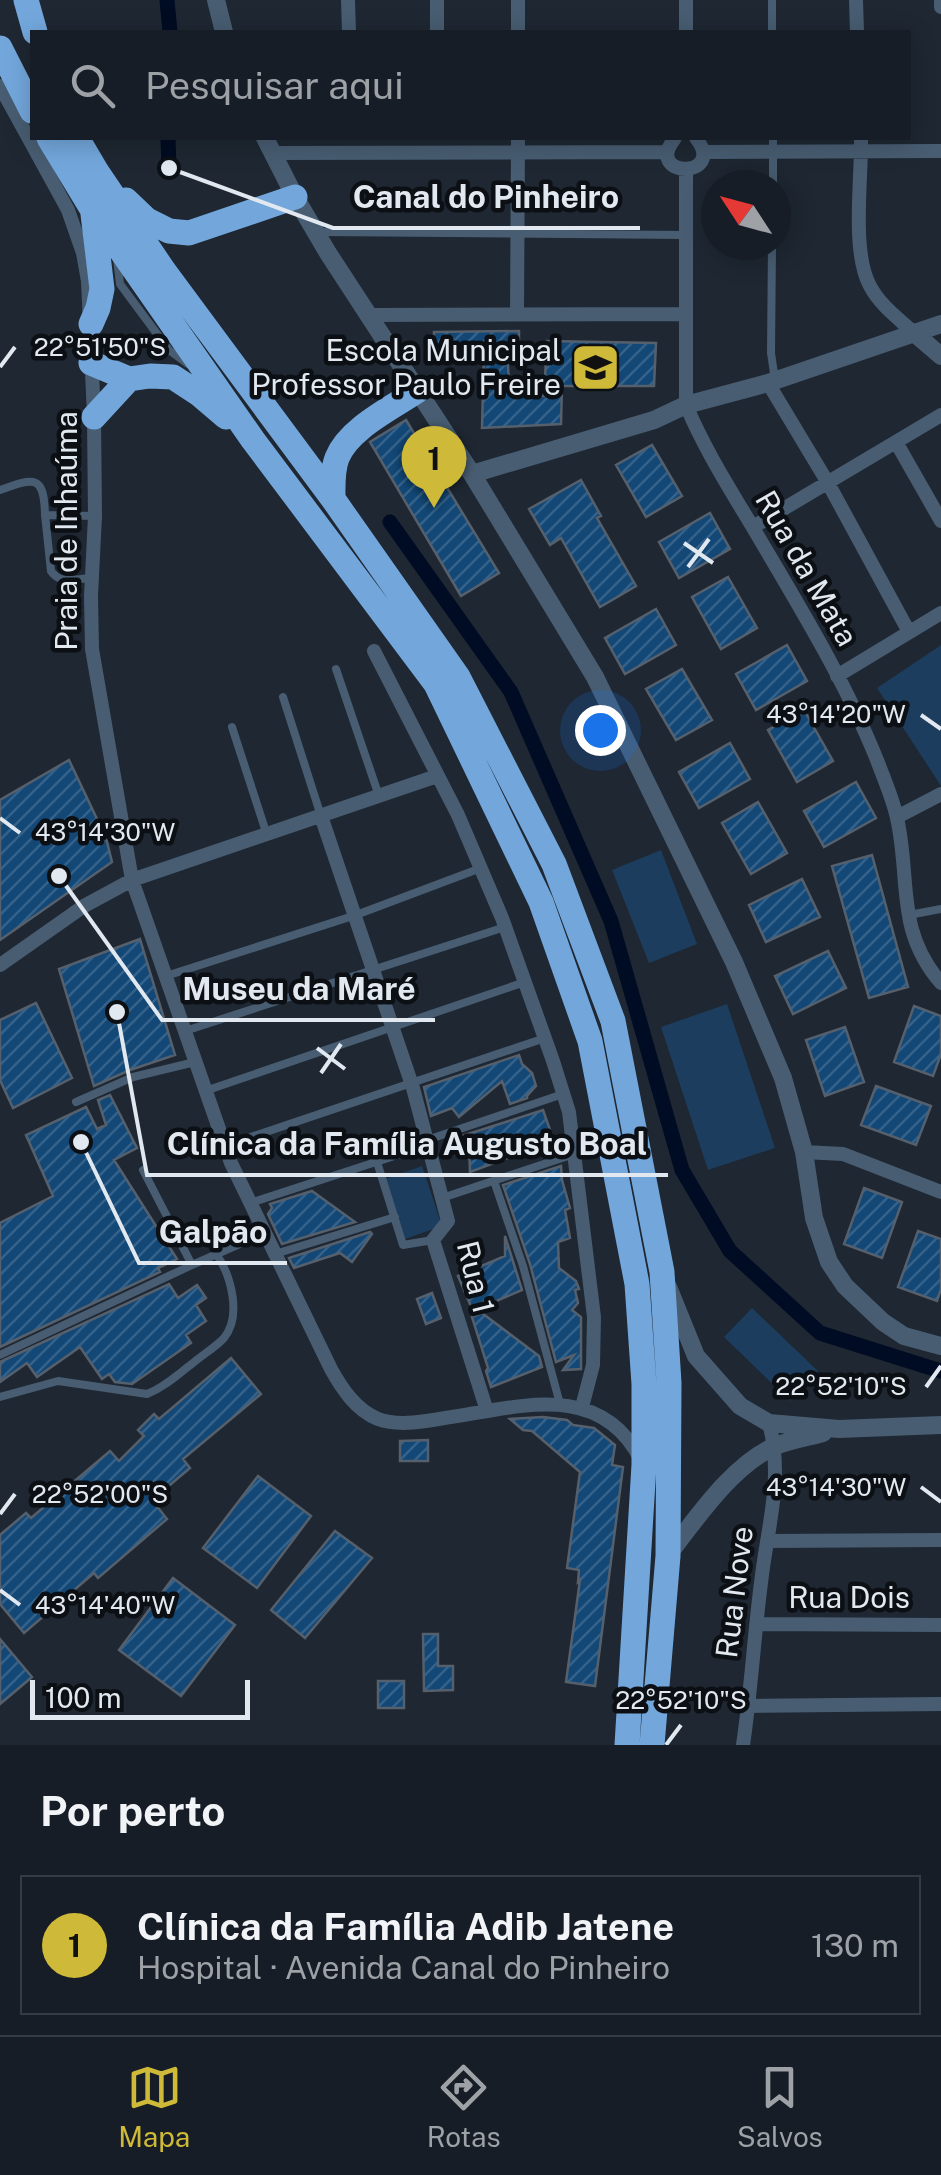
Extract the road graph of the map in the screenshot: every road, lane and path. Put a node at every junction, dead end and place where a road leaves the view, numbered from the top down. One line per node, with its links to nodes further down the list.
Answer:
1 (26, 0): 9 (highway)
2 (216, 0): 10 (street)
3 (348, 0): 11 (street)
4 (437, 0): 12 (street)
5 (518, 0): 13 (street)
6 (686, 0): 14 (street)
7 (772, 0): 15 (lane)
8 (856, 0): 16 (street)
9 (35, 30)
10 (224, 30)
11 (349, 30)
12 (437, 30)
13 (518, 30)
14 (686, 30)
15 (772, 30)
16 (857, 30)
17 (0, 48): 19 (highway)
18 (0, 86): 20 (street, Praia de Inhaúma)
19 (30, 106)
20 (30, 140)
21 (30, 140): 45 (street, Praia de Inhaúma)
22 (50, 140): 37 (highway)
23 (78, 140): 35 (highway)
24 (773, 144): 25 (street); 31 (street); 34 (lane)
25 (861, 144): 32 (street); 47 (street)
26 (269, 145): 27 (street); 36 (street)
27 (352, 145): 28 (street)
28 (436, 145): 29 (street)
29 (518, 145): 30 (street); 39 (street)
30 (671, 145): 33 (street)
31 (700, 145): 33 (street)
32 (941, 151)
33 (686, 170): 40 (street, Rua da Mata)
34 (773, 170)
35 (96, 172): 36 (highway); 61 (highway)
36 (295, 197): 38 (street)
37 (92, 209): 45 (highway); 56 (highway)
38 (316, 232): 39 (lane); 42 (street)
39 (518, 234): 40 (lane); 43 (street)
40 (686, 236): 44 (street, Rua da Mata)
41 (772, 260): 51 (lane)
42 (369, 314): 43 (street); 52 (street)
43 (517, 314): 44 (street)
44 (686, 314): 53 (street, Rua da Mata)
45 (91, 324): 49 (street, Praia de Inhaúma)
46 (941, 324): 47 (street)
47 (914, 332): 48 (street); 51 (street)
48 (941, 356)
49 (92, 363): 50 (highway); 55 (street, Praia de Inhaúma)
50 (129, 379): 55 (highway); 56 (highway)
51 (771, 382): 53 (street); 59 (street)
52 (417, 391): 58 (street); 61 (highway)
53 (686, 405): 58 (street); 65 (street, Rua da Mata)
54 (941, 415): 57 (street)
55 (94, 417): 64 (street, Praia de Inhaúma)
56 (253, 440): 126 (highway)
57 (896, 442): 59 (street); 62 (street)
58 (472, 474): 101 (street)
59 (828, 482): 65 (street); 68 (street)
60 (0, 490): 63 (lane)
61 (333, 499): 115 (highway)
62 (940, 515)
63 (45, 516): 64 (lane); 66 (lane)
64 (96, 516): 66 (street, Praia de Inhaúma)
65 (752, 527): 71 (street, Rua da Mata)
66 (92, 578): 81 (street, Praia de Inhaúma)
67 (941, 613): 68 (street)
68 (910, 632): 71 (street)
69 (374, 652): 74 (street)
70 (336, 669): 76 (lane)
71 (838, 676): 78 (street, Rua da Mata)
72 (283, 697): 77 (lane)
73 (232, 727): 79 (lane)
74 (436, 776): 76 (street); 80 (street)
75 (941, 794): 78 (street)
76 (379, 796): 77 (street)
77 (321, 816): 79 (street); 83 (street, Rua 1)
78 (897, 817): 84 (street, Rua da Mata)
79 (267, 834): 81 (street)
80 (481, 868): 83 (lane); 85 (street)
81 (132, 880): 86 (street); 88 (street, Praia de Inhaúma)
82 (941, 909): 84 (lane)
83 (356, 914): 87 (street, Rua 1); 88 (lane)
84 (908, 914): 90 (street, Rua da Mata)
85 (506, 927): 87 (lane); 89 (street)
86 (0, 966)
87 (375, 970): 91 (street, Rua 1); 92 (lane)
88 (166, 976): 92 (street, Praia de Inhaúma)
89 (525, 982): 91 (lane); 93 (street)
90 (941, 984)
91 (393, 1027): 95 (street, Rua 1); 96 (lane)
92 (185, 1031): 94 (street, Praia de Inhaúma)
93 (545, 1038): 95 (lane); 97 (street)
94 (195, 1062): 96 (street, Praia de Inhaúma); 98 (lane)
95 (412, 1083): 99 (street, Rua 1); 100 (lane)
96 (204, 1091): 100 (street, Praia de Inhaúma)
97 (563, 1094): 99 (lane); 102 (street)
98 (76, 1102)
99 (428, 1143): 103 (lane); 107 (street, Rua 1)
100 (224, 1146): 108 (street, Praia de Inhaúma)
101 (804, 1152): 106 (street); 116 (street)
102 (574, 1154): 105 (lane); 120 (street)
103 (377, 1162): 108 (lane); 109 (lane)
104 (143, 1170): 114 (lane)
105 (494, 1181): 107 (lane); 119 (lane)
106 (941, 1192)
107 (442, 1198): 111 (street, Rua 1)
108 (250, 1203): 110 (street, Praia de Inhaúma)
109 (394, 1217): 111 (lane); 112 (lane)
110 (265, 1233): 112 (street, Praia de Inhaúma); 113 (lane)
111 (433, 1240): 121 (street, Rua 1)
112 (275, 1254): 121 (street, Praia de Inhaúma)
113 (217, 1255): 114 (lane); 118 (lane)
114 (192, 1265): 117 (lane)
115 (662, 1272): 122 (street); 129 (highway)
116 (941, 1346)
117 (0, 1354)
118 (0, 1397)
119 (560, 1404): 120 (street, Praia de Inhaúma); 121 (street, Praia de Inhaúma)
120 (582, 1407): 126 (street, Praia de Inhaúma)
121 (487, 1411)
122 (769, 1423): 124 (street); 125 (street, Rua Nove)
123 (941, 1425): 124 (street)
124 (837, 1429): 125 (street)
125 (775, 1446): 128 (street, Rua Nove); 129 (street)
126 (644, 1465): 134 (highway)
127 (941, 1540): 128 (street)
128 (767, 1541): 130 (street, Rua Nove)
129 (668, 1556): 135 (highway)
130 (757, 1624): 131 (street, Rua Dois); 133 (street, Rua Nove)
131 (941, 1624)
132 (941, 1704): 133 (street)
133 (748, 1706): 136 (street, Rua Nove)
134 (627, 1745)
135 (652, 1745)
136 (743, 1745)

